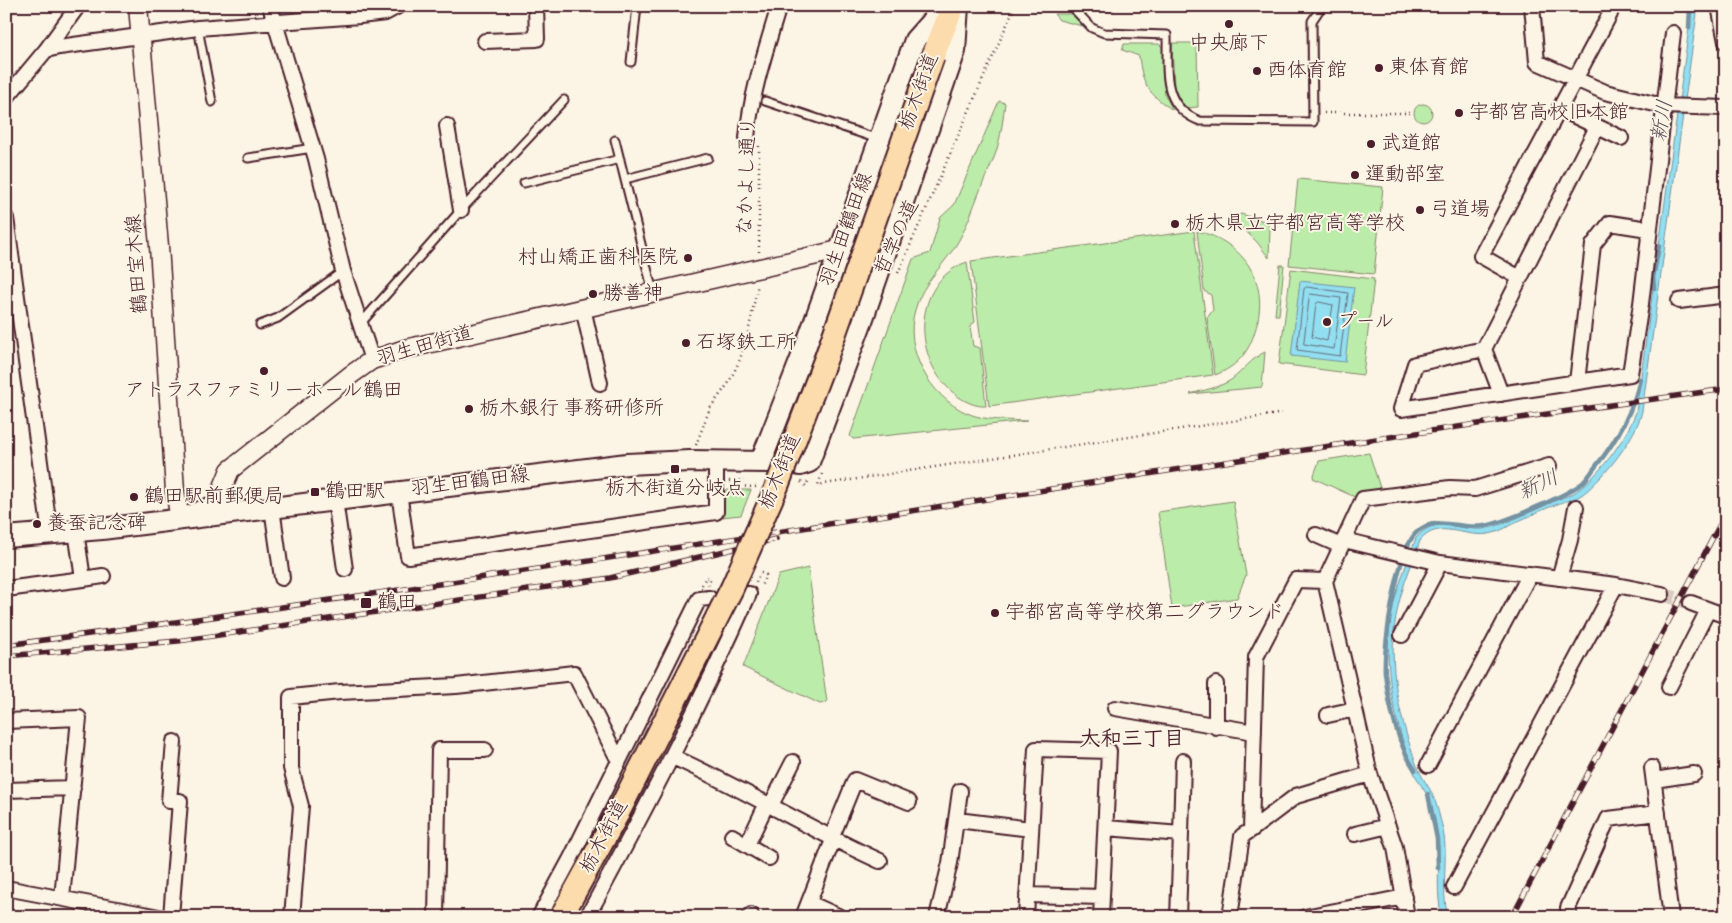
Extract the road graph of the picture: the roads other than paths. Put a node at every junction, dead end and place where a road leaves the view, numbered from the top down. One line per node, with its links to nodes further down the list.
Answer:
1 (78, 6): 24 (street)
2 (138, 6): 21 (street, 鶴田宝木線)
3 (270, 6): 18 (street)
4 (398, 6): 18 (street)
5 (536, 6): 22 (street)
6 (637, 6): 25 (lane)
7 (779, 6): 38 (street)
8 (945, 6): 39 (main road, 羽生田鶴田線)
9 (953, 6): 140 (main road, 栃木街道, bridge)
10 (958, 6): 64 (main road)
11 (1110, 6): 16 (lane)
12 (1322, 6): 16 (lane)
13 (1532, 6): 26 (street)
14 (1719, 6): 23 (street)
15 (1047, 7): 16 (lane)
16 (1072, 7)
17 (1610, 14): 26 (street)
18 (274, 21): 19 (street); 40 (street)
19 (198, 28): 21 (street); 30 (lane)
20 (1673, 33): 31 (street)
21 (140, 36): 24 (street); 70 (street, 鶴田宝木線)
22 (485, 41)
23 (1726, 42)
24 (46, 50): 27 (street)
25 (631, 62)
26 (1576, 79): 31 (street); 33 (street)
27 (6, 98)
28 (564, 100): 46 (lane)
29 (765, 101): 39 (lane)
30 (212, 102)
31 (1675, 106): 32 (street); 48 (street)
32 (1726, 108)
33 (1560, 109): 35 (street); 51 (street)
34 (447, 126): 46 (street)
35 (1597, 127): 36 (street); 51 (street)
36 (1621, 138)
37 (615, 140): 43 (lane)
38 (753, 140)
39 (879, 140): 49 (main road, 羽生田鶴田線)
40 (313, 148): 41 (lane); 50 (street)
41 (248, 158)
42 (708, 158): 44 (lane)
43 (620, 159): 44 (lane); 45 (lane)
44 (625, 179): 52 (lane)
45 (524, 183)
46 (461, 210): 56 (lane)
47 (6, 218): 72 (street)
48 (1648, 229): 60 (street); 60 (street)
49 (839, 250): 52 (street, 羽生田街道); 63 (main road, 羽生田鶴田線)
50 (343, 271): 56 (street); 57 (lane)
51 (1520, 278): 58 (street)
52 (653, 292): 55 (street, 羽生田街道)
53 (1726, 295): 54 (street)
54 (1679, 301)
55 (583, 308): 59 (street, 羽生田街道); 61 (street)
56 (361, 323): 59 (street)
57 (260, 325)
58 (1484, 349): 62 (street); 62 (street)
59 (372, 360): 70 (street, 羽生田街道)
60 (1577, 382): 62 (street)
61 (600, 383)
62 (1501, 394)
63 (716, 461): 66 (main road, 羽生田鶴田線); 66 (street)
64 (800, 465)
65 (1550, 466): 75 (street)
66 (399, 492): 67 (main road, 羽生田鶴田線)
67 (335, 500): 69 (main road, 羽生田鶴田線); 77 (street)
68 (1576, 507): 81 (street)
69 (272, 508): 70 (main road, 羽生田鶴田線); 80 (street)
70 (180, 519): 71 (main road, 羽生田街道)
71 (76, 531): 72 (main road, 羽生田街道); 82 (street)
72 (50, 534): 74 (main road, 羽生田街道)
73 (1316, 535): 75 (street)
74 (6, 537)
75 (1342, 543): 76 (street); 83 (street)
76 (1440, 563): 78 (street); 92 (street)
77 (345, 569)
78 (1530, 574): 81 (street); 107 (street)
79 (103, 576): 82 (street)
80 (282, 578)
81 (1559, 578): 84 (street)
82 (83, 579): 85 (street)
83 (1325, 581): 96 (street); 100 (street)
84 (1616, 585): 87 (street); 128 (street)
85 (6, 589)
86 (707, 591): 104 (street)
87 (1662, 594)
88 (742, 595): 103 (street)
89 (1691, 603): 90 (street)
90 (1708, 610): 91 (street); 94 (street)
91 (1726, 616)
92 (1402, 635)
93 (1216, 684): 99 (street)
94 (1668, 687)
95 (1114, 708): 99 (street)
96 (1355, 709): 97 (street); 108 (street)
97 (1328, 715)
98 (6, 721): 110 (street)
99 (1216, 727): 100 (street)
100 (1254, 732): 120 (street)
101 (174, 742): 136 (street)
102 (485, 750): 138 (street)
103 (673, 757): 114 (street); 141 (street)
104 (619, 761): 137 (street); 139 (street)
105 (1182, 761): 121 (street)
106 (794, 762): 114 (street)
107 (1428, 765)
108 (1370, 774): 117 (street); 120 (street)
109 (1694, 774): 115 (street)
110 (73, 788): 111 (street); 133 (street)
111 (6, 790)
112 (960, 791): 116 (street)
113 (909, 802): 124 (street)
114 (769, 804): 124 (street); 125 (street)
115 (1658, 813): 151 (street); 152 (street)
116 (956, 820): 119 (street); 144 (street)
117 (1388, 826): 122 (street); 132 (street)
118 (1106, 828): 119 (street); 121 (street); 131 (street)
119 (1031, 830): 130 (street)
120 (1251, 830): 148 (street)
121 (1181, 834): 147 (street)
122 (1355, 834)
123 (732, 836): 125 (street)
124 (832, 840): 127 (street); 134 (street)
125 (747, 845): 126 (street)
126 (769, 858)
127 (880, 861)
128 (1454, 887)
129 (6, 888): 133 (street)
130 (1027, 895): 131 (street); 145 (street)
131 (1102, 897): 146 (street)
132 (1404, 897): 149 (street); 150 (street)
133 (62, 898): 135 (street)
134 (809, 902): 142 (street); 143 (street)
135 (159, 917)
136 (171, 917)
137 (292, 917)
138 (436, 917)
139 (539, 917)
140 (561, 917)
141 (587, 917)
142 (803, 917)
143 (840, 917)
144 (937, 917)
145 (1026, 917)
146 (1101, 917)
147 (1178, 917)
148 (1230, 917)
149 (1305, 917)
150 (1407, 917)
151 (1570, 917)
152 (1671, 917)

